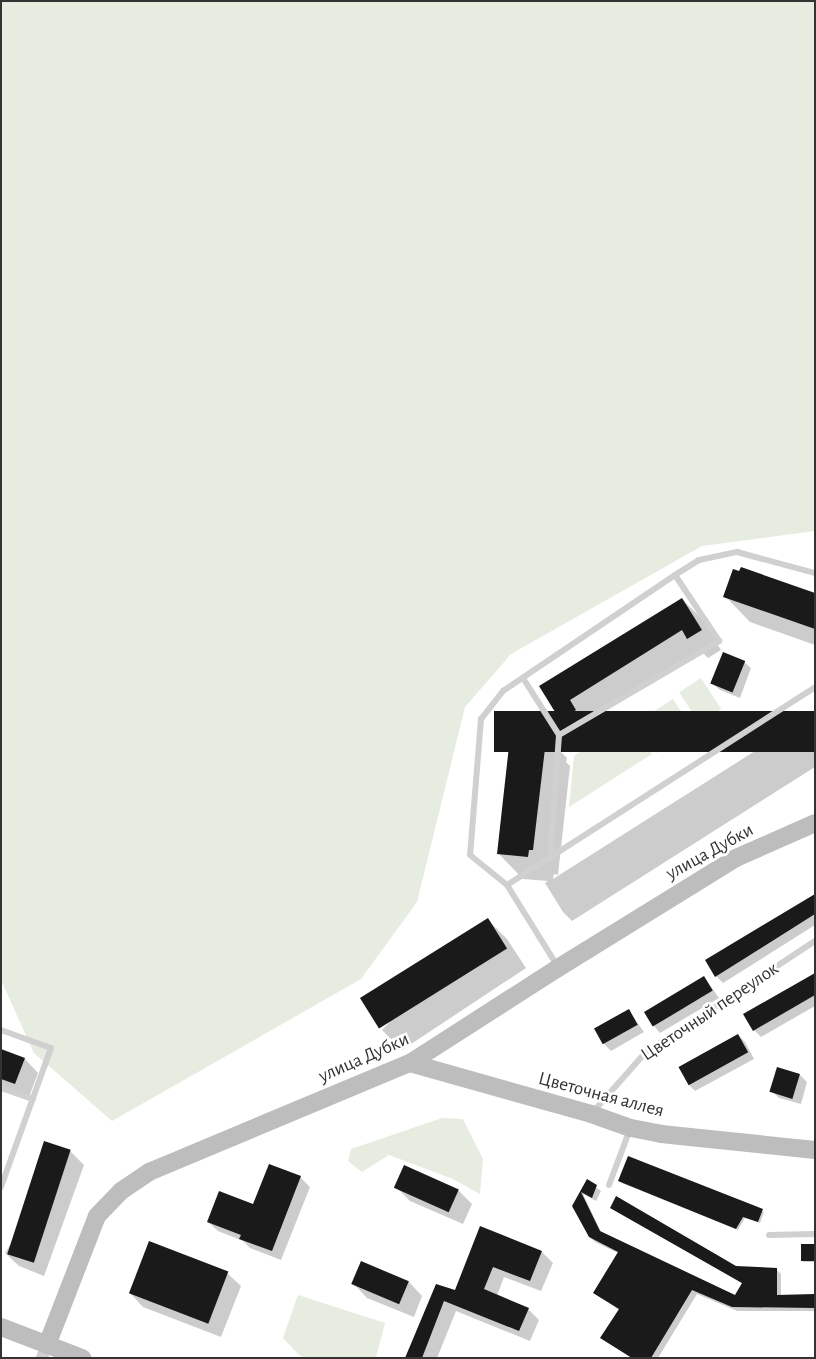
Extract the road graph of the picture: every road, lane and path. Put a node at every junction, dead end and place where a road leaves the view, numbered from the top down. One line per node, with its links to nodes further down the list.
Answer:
1 (815, 573): 2 (lane)
2 (675, 575): 3 (lane); 5 (lane)
3 (523, 678): 5 (lane); 8 (lane)
4 (815, 687): 7 (lane)
5 (558, 735): 7 (lane)
6 (815, 823): 10 (street, улица Дубки)
7 (550, 858): 8 (lane)
8 (507, 885): 10 (lane)
9 (815, 941): 15 (lane, Цветочный переулок)
10 (558, 968): 12 (street, улица Дубки)
11 (1, 1030): 14 (lane)
12 (410, 1064): 15 (street, Цветочная аллея); 23 (street, улица Дубки)
13 (1, 1088): 14 (lane)
14 (33, 1099): 19 (lane)
15 (592, 1114): 16 (street, Цветочная аллея)
16 (630, 1128): 17 (street, Цветочная аллея); 18 (lane)
17 (815, 1150)
18 (609, 1185)
19 (1, 1187)
20 (815, 1234): 21 (lane)
21 (769, 1235)
22 (1, 1327): 23 (street)
23 (44, 1352): 24 (street)
24 (82, 1358)

